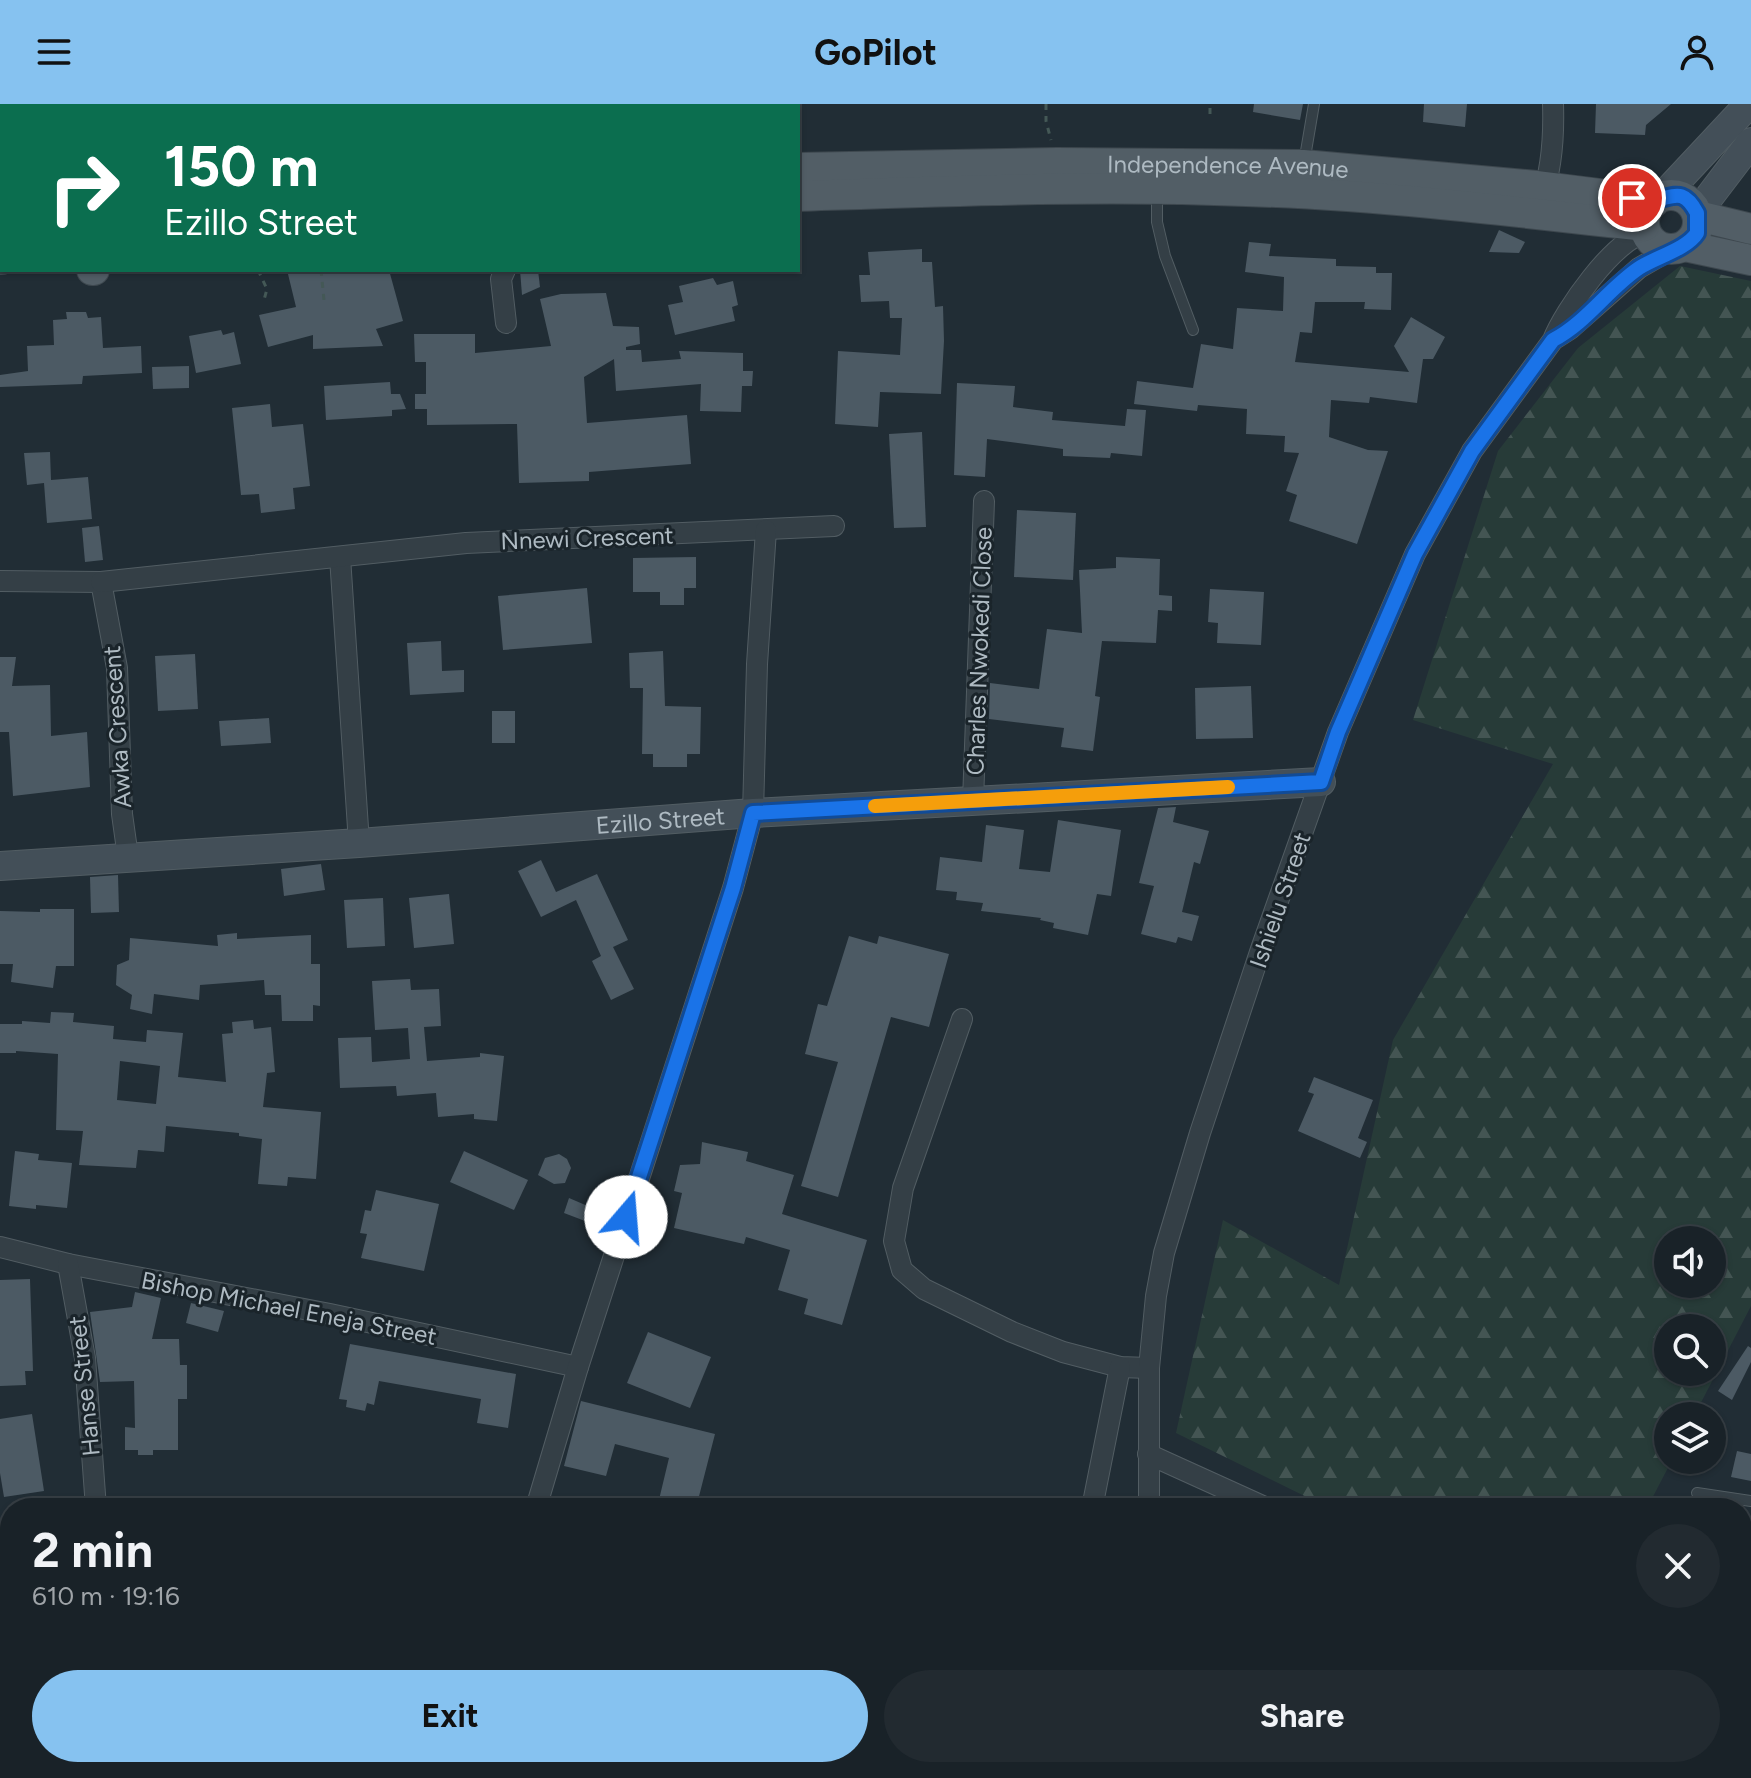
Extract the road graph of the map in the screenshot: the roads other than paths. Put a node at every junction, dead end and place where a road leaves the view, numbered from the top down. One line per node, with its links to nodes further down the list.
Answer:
1 (1314, 104): 5 (lane)
2 (1553, 104): 9 (street)
3 (1749, 104): 10 (street)
4 (1751, 142): 11 (street)
5 (1303, 165): 6 (main road, Independence Avenue); 9 (main road, Independence Avenue)
6 (800, 168)
7 (1157, 190): 8 (main road, Independence Avenue); 9 (main road, Independence Avenue); 17 (lane)
8 (800, 196)
9 (1540, 201): 10 (main road, Independence Avenue)
10 (1652, 214): 11 (main road, Independence Avenue); 13 (main road, Independence Avenue); 18 (street)
11 (1697, 214): 12 (main road, Independence Avenue); 13 (main road)
12 (1751, 229)
13 (1678, 248): 14 (main road, Independence Avenue); 18 (street)
14 (1751, 260)
15 (504, 272): 16 (street)
16 (506, 323)
17 (1193, 330)
18 (1553, 340): 25 (street, Ishielu Street)
19 (984, 501): 26 (street, Charles Nwokedi Close)
20 (834, 526): 21 (street, Nnewi Crescent)
21 (766, 530): 22 (street, Nnewi Crescent); 27 (street)
22 (340, 557): 24 (street, Nnewi Crescent); 28 (street)
23 (0, 581): 24 (street)
24 (101, 582): 29 (street, Awka Crescent)
25 (1321, 782): 26 (street, Ezillo Street); 36 (street, Ishielu Street)
26 (973, 801): 27 (street, Ezillo Street)
27 (753, 813): 28 (street, Ezillo Street); 34 (street)
28 (359, 843): 29 (street, Ezillo Street)
29 (128, 857): 30 (street, Ezillo Street)
30 (0, 866)
31 (962, 1019): 35 (street)
32 (0, 1247): 33 (street, Bishop Michael Eneja Street)
33 (68, 1264): 34 (street, Bishop Michael Eneja Street); 39 (street, Hanse Street)
34 (578, 1367): 40 (street)
35 (1120, 1367): 36 (street); 41 (street)
36 (1149, 1368): 37 (street, Ishielu Street)
37 (1148, 1454): 42 (street, Ishielu Street); 43 (street)
38 (1697, 1493): 44 (lane)
39 (95, 1498)
40 (539, 1498)
41 (1094, 1498)
42 (1149, 1498)
43 (1245, 1498)
44 (1731, 1498)

